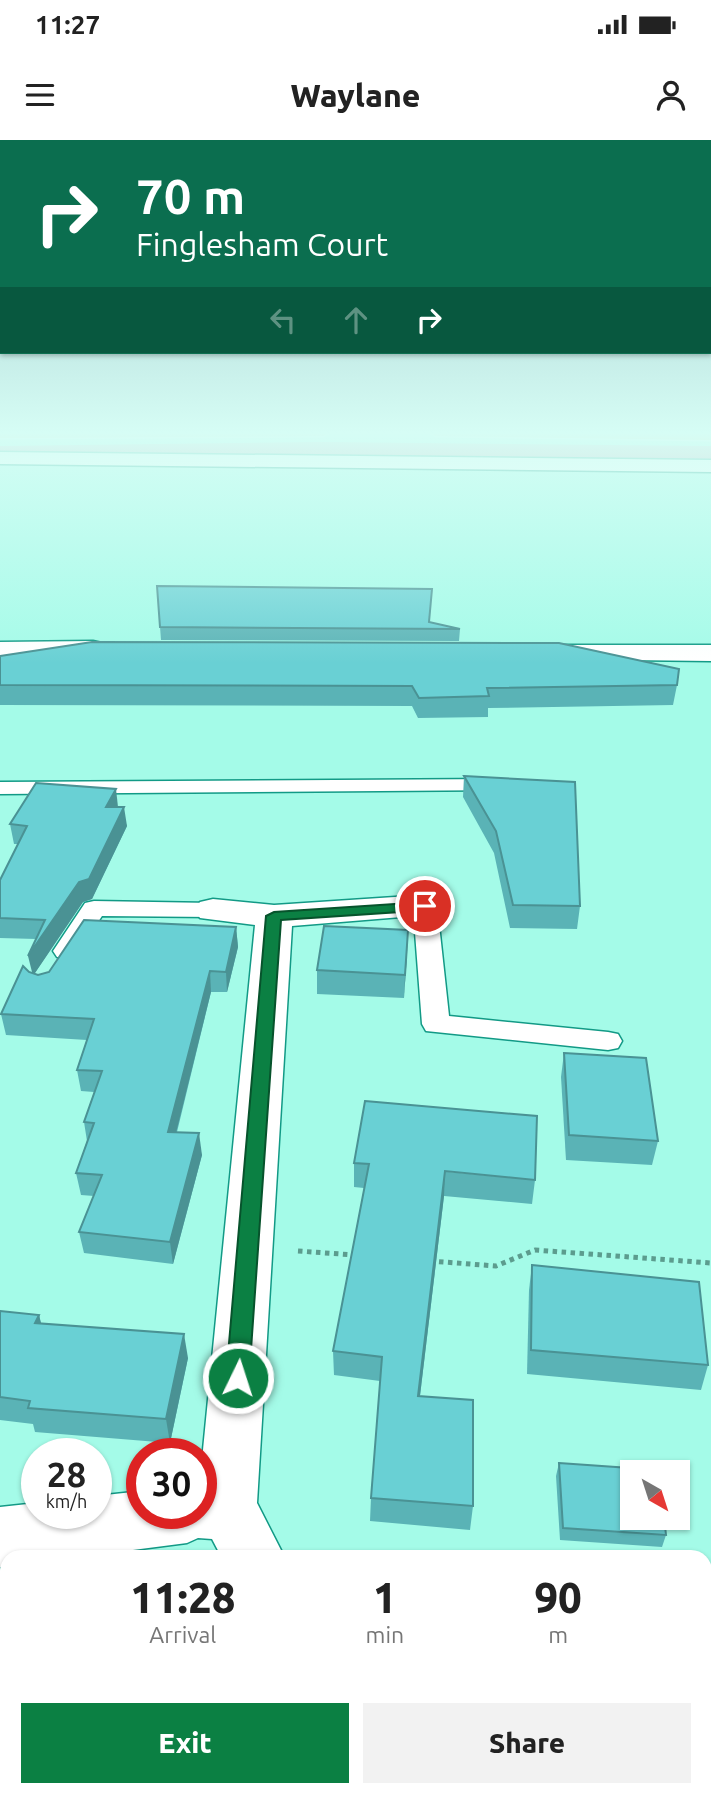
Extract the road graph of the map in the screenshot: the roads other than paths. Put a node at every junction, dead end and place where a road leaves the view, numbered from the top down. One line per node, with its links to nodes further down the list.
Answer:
1 (0, 650): 2 (street)
2 (113, 650)
3 (527, 653): 4 (street)
4 (711, 653)
5 (526, 785): 6 (lane)
6 (0, 788)
7 (425, 906): 9 (street); 11 (lane)
8 (213, 910): 9 (street); 10 (lane)
9 (274, 916): 12 (street)
10 (51, 974)
11 (608, 1041)
12 (217, 1438)
13 (126, 1521): 15 (street)
14 (217, 1522): 16 (street)
15 (0, 1537)
16 (246, 1550)

